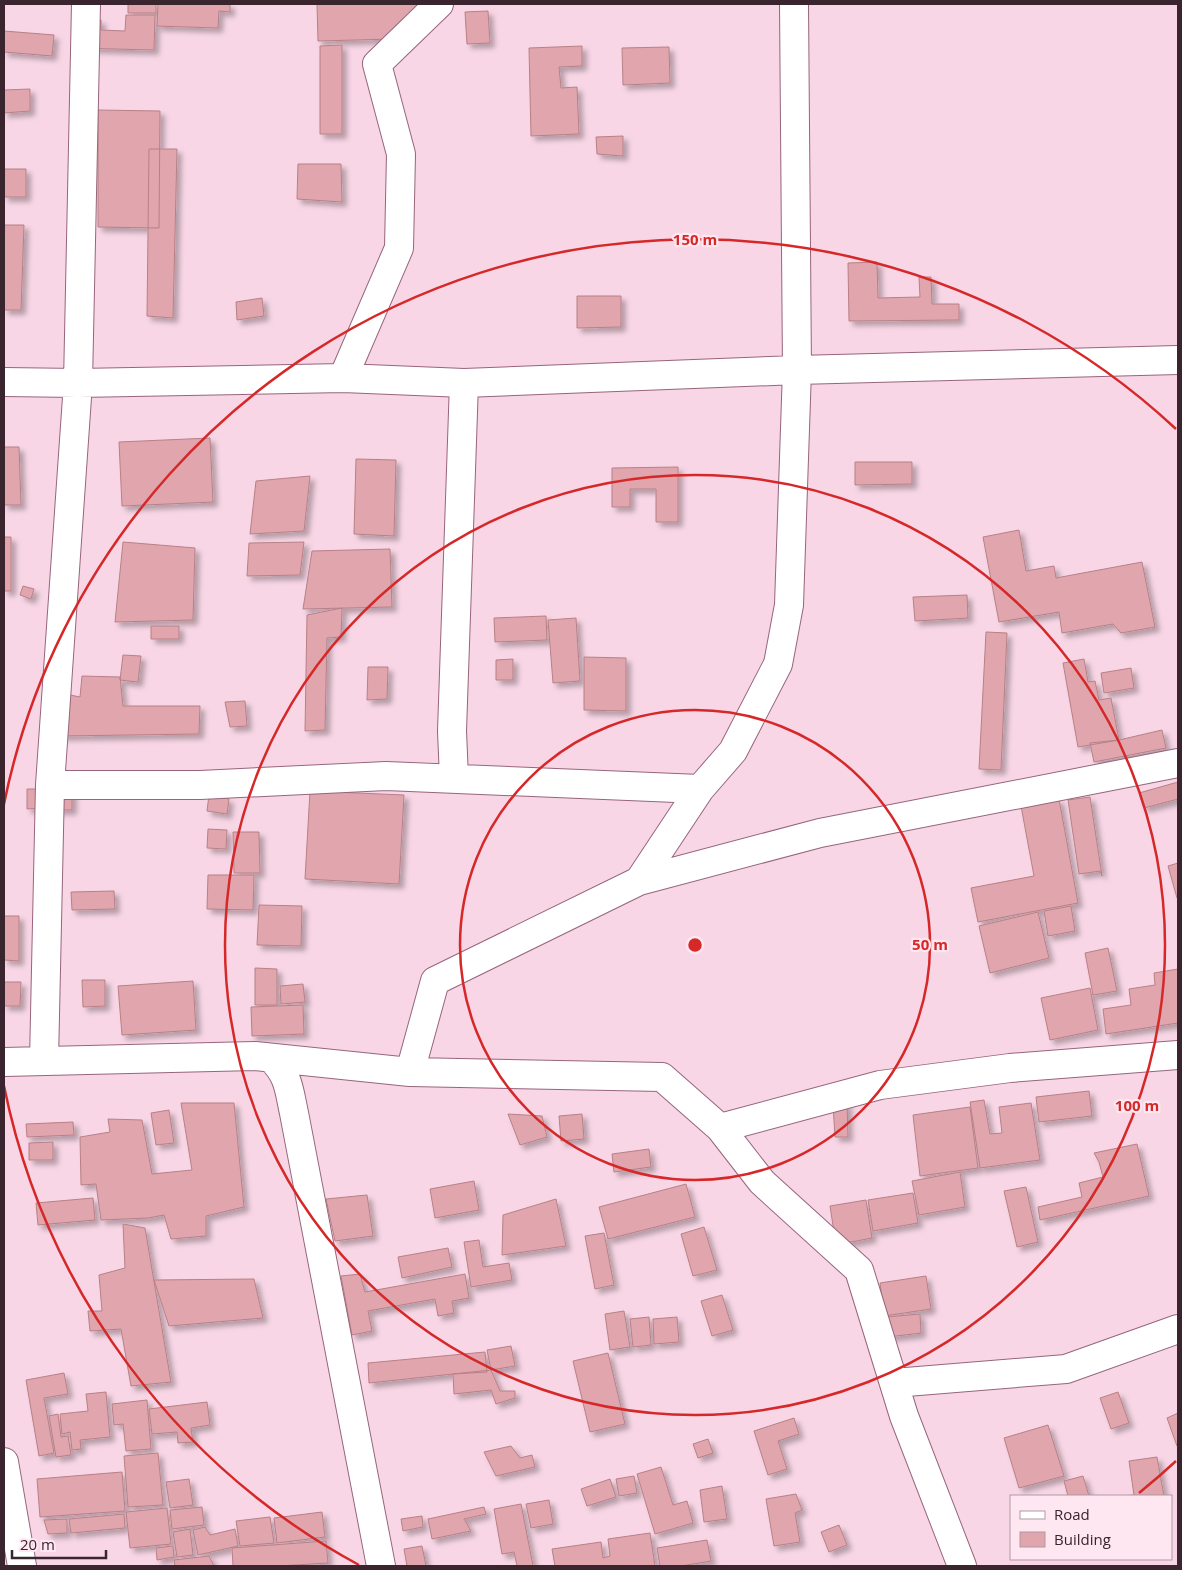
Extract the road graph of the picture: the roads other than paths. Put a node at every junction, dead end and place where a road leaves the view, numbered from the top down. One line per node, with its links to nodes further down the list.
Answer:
1 (86, 4): 10 (street)
2 (439, 4): 8 (street)
3 (794, 4): 7 (street)
4 (1178, 339): 5 (street)
5 (1148, 360): 6 (street); 7 (street)
6 (1178, 360)
7 (796, 370): 11 (street); 15 (street)
8 (343, 378): 10 (street); 11 (street)
9 (4, 382): 10 (street)
10 (78, 383): 14 (street)
11 (464, 384): 13 (street)
12 (1178, 763): 16 (street)
13 (454, 778): 14 (street); 15 (street)
14 (50, 785): 19 (street)
15 (700, 789): 16 (street)
16 (640, 881): 21 (street)
17 (1178, 1055): 22 (street)
18 (272, 1059): 19 (street); 21 (street); 27 (street)
19 (44, 1061): 20 (street)
20 (4, 1062)
21 (410, 1072): 22 (street)
22 (720, 1128): 24 (street)
23 (1178, 1329): 24 (street)
24 (894, 1383): 28 (street)
25 (4, 1462): 26 (street)
26 (22, 1566)
27 (381, 1566)
28 (962, 1566)

